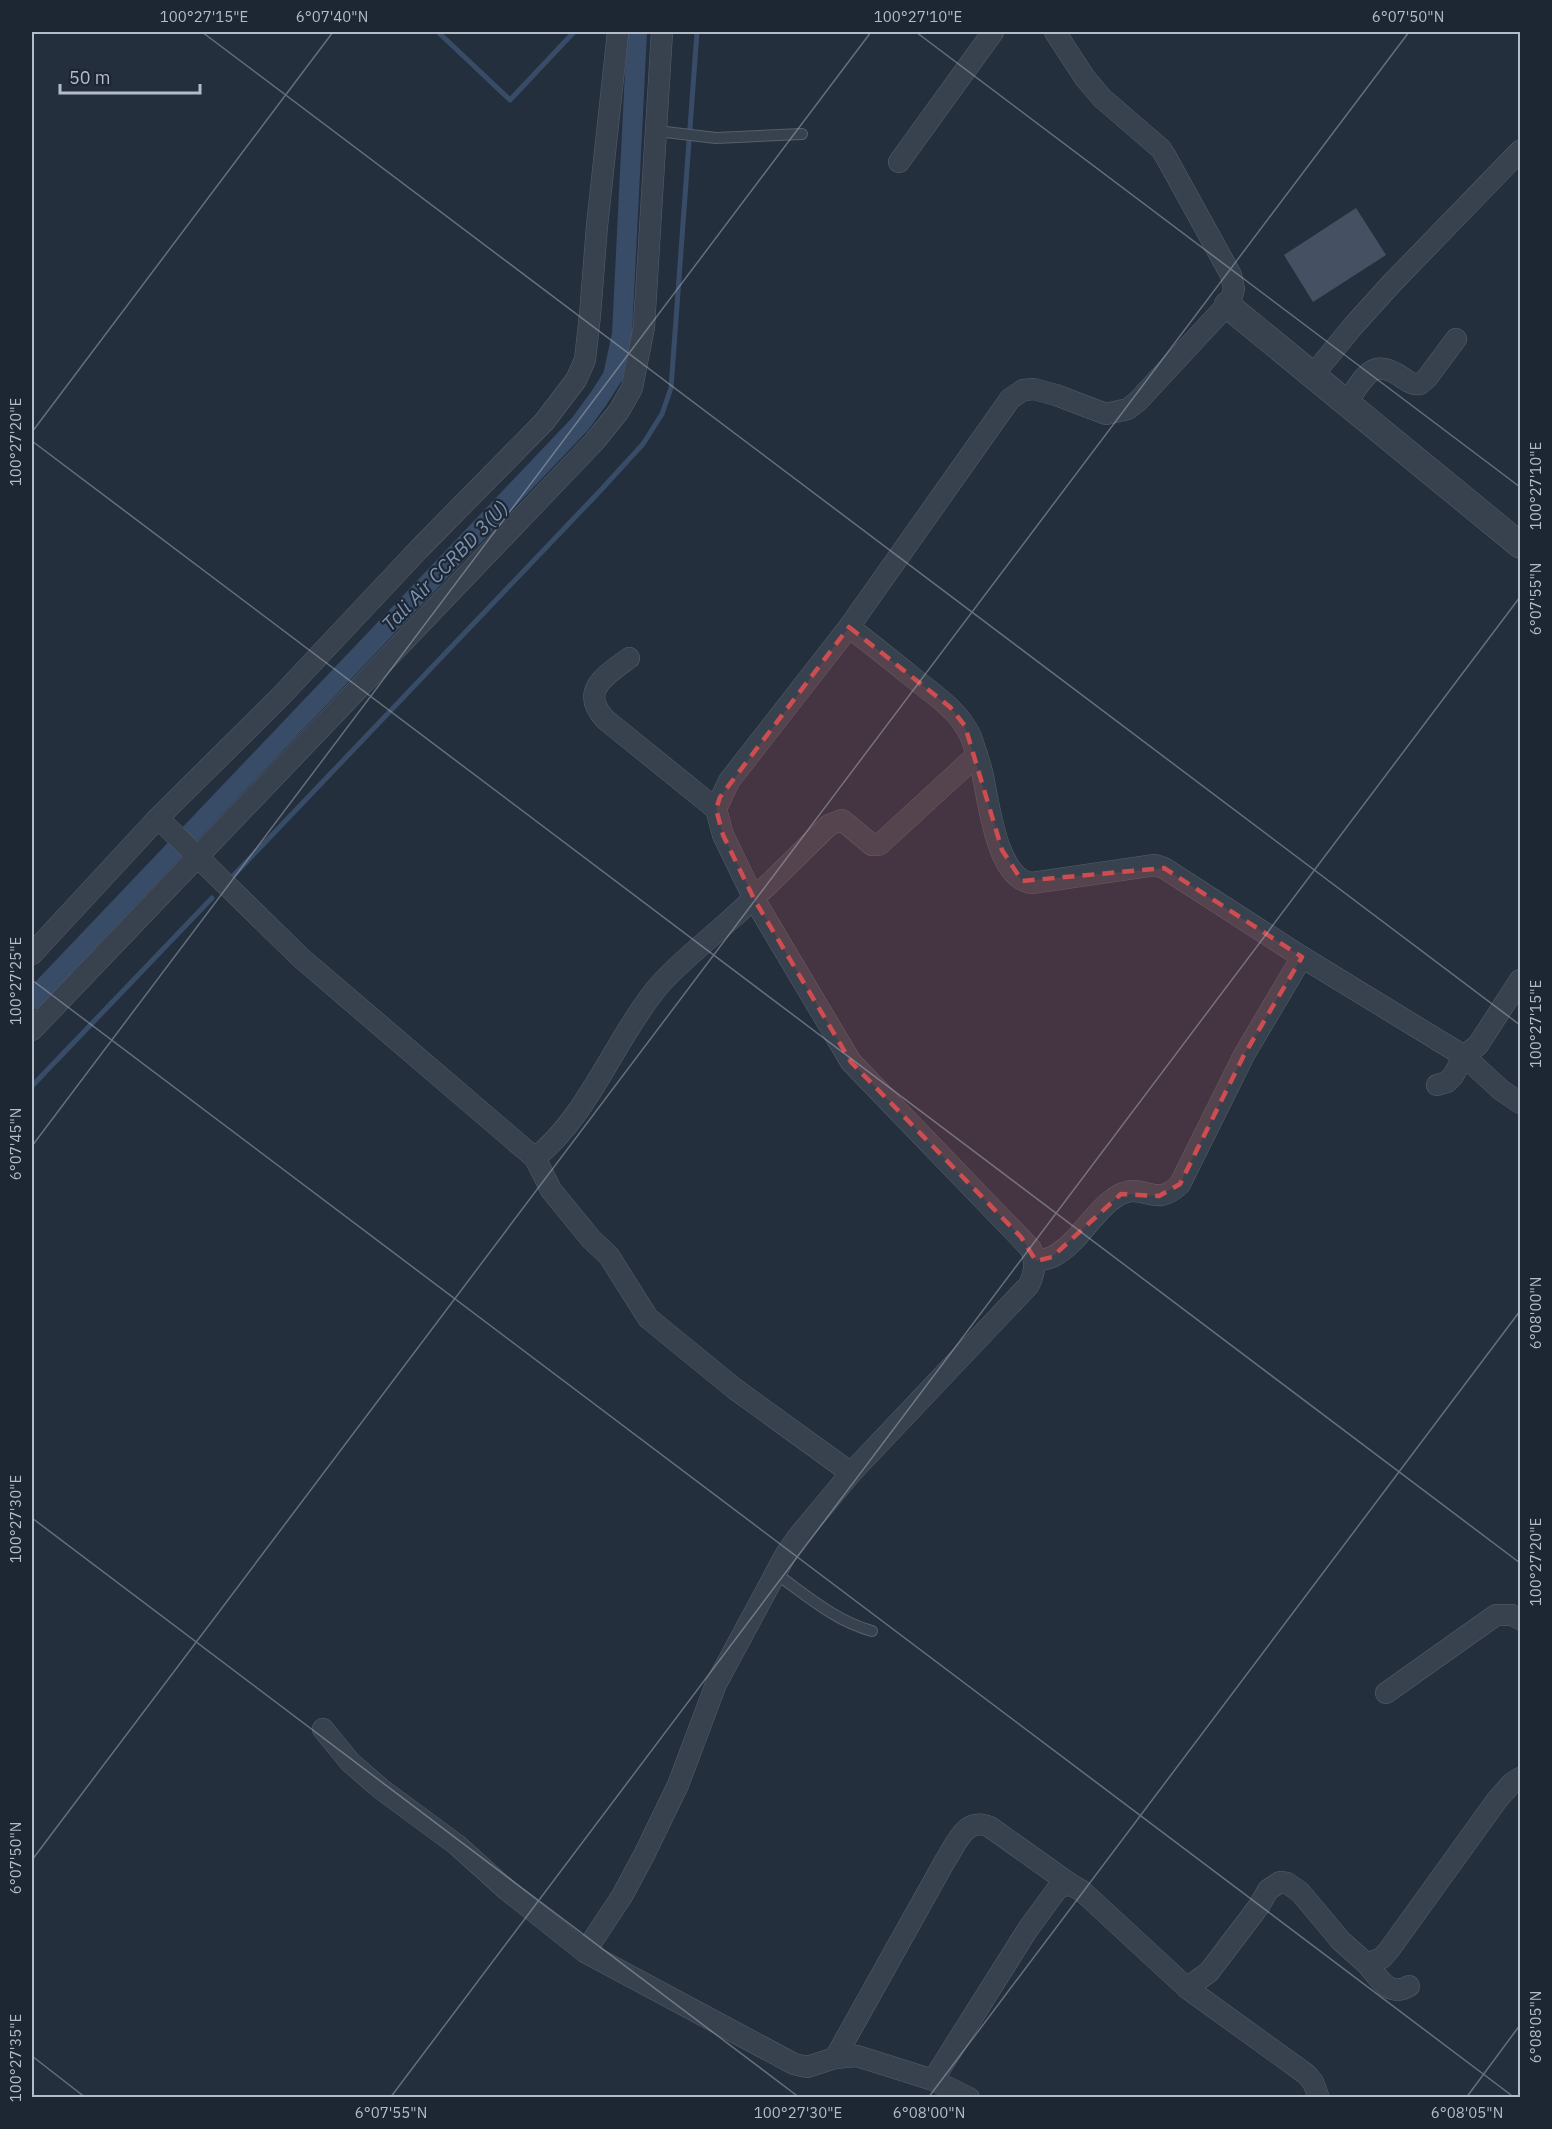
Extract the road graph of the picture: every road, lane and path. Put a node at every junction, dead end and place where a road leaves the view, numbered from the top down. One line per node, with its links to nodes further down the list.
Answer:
1 (618, 32): 18 (street)
2 (662, 32): 5 (street)
3 (993, 32): 8 (street)
4 (1055, 32): 9 (street)
5 (657, 131): 6 (lane); 19 (street)
6 (802, 134)
7 (1521, 150): 11 (street)
8 (899, 162)
9 (1227, 305): 11 (street); 14 (street)
10 (1456, 339): 12 (street)
11 (1313, 375): 12 (street)
12 (1346, 403): 13 (street)
13 (1521, 545)
14 (849, 627): 16 (street); 17 (street)
15 (629, 658): 17 (street)
16 (977, 755): 20 (street); 22 (street)
17 (716, 809): 20 (street)
18 (163, 823): 19 (street); 21 (street)
19 (192, 852): 24 (street); 28 (street)
20 (754, 899): 28 (street); 29 (street)
21 (32, 954)
22 (1302, 957): 25 (street); 29 (street)
23 (1521, 980): 25 (street)
24 (32, 1030)
25 (1464, 1056): 26 (street); 27 (street)
26 (1437, 1085)
27 (1521, 1103)
28 (535, 1158): 30 (street)
29 (1035, 1261): 30 (street)
30 (851, 1473): 31 (street)
31 (775, 1573): 33 (lane); 38 (street)
32 (1521, 1619): 34 (street)
33 (872, 1631)
34 (1386, 1693)
35 (323, 1729): 38 (street)
36 (1521, 1778): 39 (street)
37 (1070, 1884): 41 (street); 42 (street); 43 (street)
38 (585, 1952): 42 (street)
39 (1367, 1964): 40 (street); 41 (street)
40 (1409, 1986)
41 (1187, 1988): 45 (street)
42 (836, 2058): 43 (street)
43 (933, 2080): 44 (street)
44 (969, 2097)
45 (1319, 2097)

